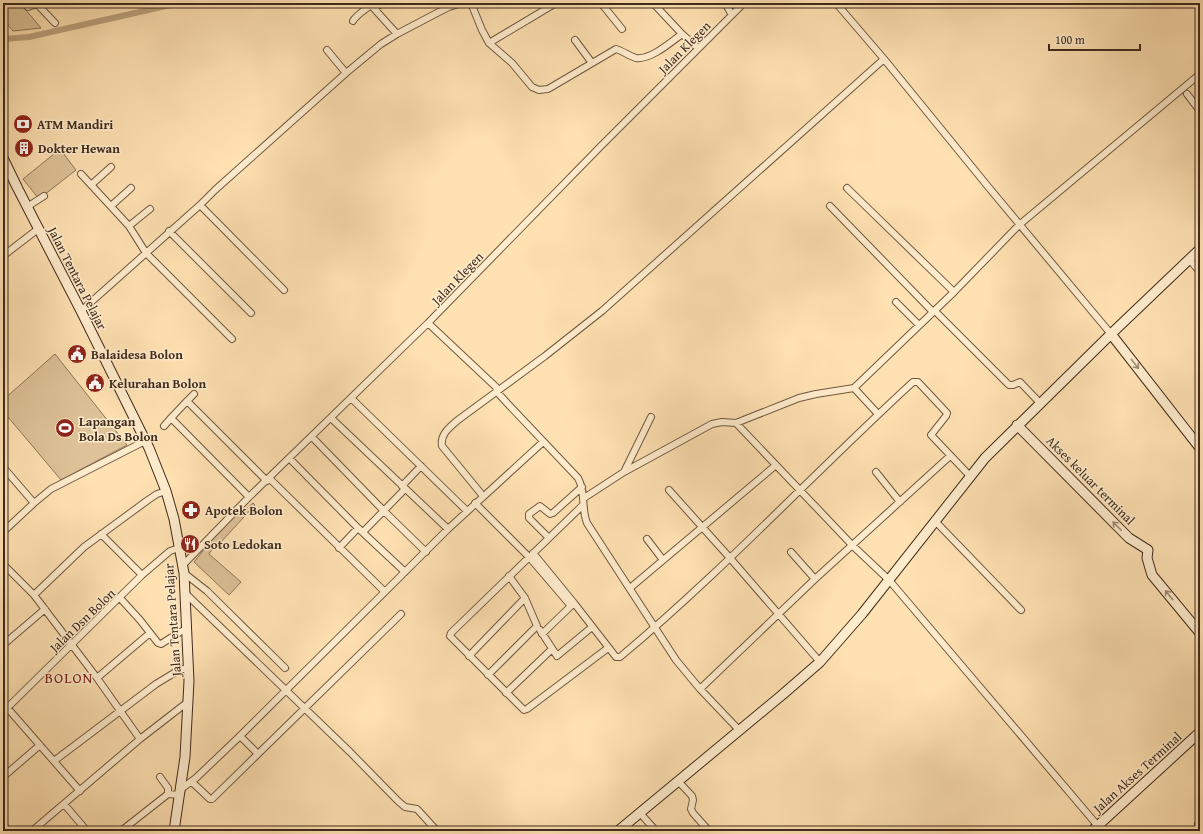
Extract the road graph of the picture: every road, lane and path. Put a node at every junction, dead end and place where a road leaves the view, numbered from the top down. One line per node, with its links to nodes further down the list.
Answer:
1 (23, 3): 14 (street)
2 (383, 3): 11 (street)
3 (462, 3): 16 (street)
4 (471, 3): 19 (street)
5 (556, 3): 19 (street)
6 (601, 3): 15 (street)
7 (653, 3): 17 (street)
8 (725, 3): 12 (street)
9 (744, 3): 12 (street, Jalan Klegen)
10 (836, 3): 22 (street)
11 (371, 5): 13 (street); 16 (street)
12 (732, 15): 20 (street, Jalan Klegen)
13 (353, 22)
14 (55, 23)
15 (622, 29)
16 (397, 34): 24 (street)
17 (682, 34): 20 (street); 23 (street)
18 (575, 40): 23 (street)
19 (490, 43): 23 (street)
20 (698, 48): 55 (street, Jalan Klegen)
21 (327, 50): 24 (street)
22 (884, 59): 40 (street); 60 (street)
23 (592, 63)
24 (346, 72): 35 (street)
25 (1200, 74): 40 (street)
26 (1187, 94): 27 (street)
27 (1200, 111)
28 (3, 158): 38 (street, Jalan Tentara Pelajar)
29 (111, 167): 31 (street)
30 (81, 174): 31 (street)
31 (90, 185): 36 (street)
32 (131, 188): 36 (street)
33 (847, 188): 50 (street)
34 (44, 196): 38 (street)
35 (200, 205): 43 (street); 49 (street)
36 (111, 206): 41 (street)
37 (830, 206): 54 (street)
38 (27, 207): 42 (street, Jalan Tentara Pelajar)
39 (150, 209): 41 (street)
40 (1019, 225): 50 (street); 57 (street)
41 (129, 226): 45 (street)
42 (38, 229): 46 (street); 52 (street, Jalan Tentara Pelajar)
43 (169, 231): 45 (street); 53 (street)
44 (1200, 249): 47 (street)
45 (146, 253): 52 (street); 58 (street)
46 (3, 256)
47 (1189, 259): 48 (street); 57 (street)
48 (1200, 272)
49 (284, 290)
50 (954, 292): 54 (street)
51 (896, 302): 56 (street)
52 (81, 311): 73 (street, Jalan Tentara Pelajar)
53 (251, 313)
54 (936, 313): 56 (street); 64 (street)
55 (428, 323): 60 (street); 62 (street, Jalan Klegen)
56 (919, 325): 59 (street)
57 (1111, 334): 64 (street); 75 (street, one-way to 75)
58 (232, 339)
59 (854, 388): 65 (street); 69 (street)
60 (498, 391): 74 (street); 90 (street)
61 (194, 394): 63 (street)
62 (352, 398): 68 (street, Jalan Klegen); 79 (street)
63 (187, 401): 67 (street); 84 (street)
64 (1040, 403): 70 (street)
65 (878, 414): 76 (street); 89 (street)
66 (650, 417): 81 (street)
67 (171, 418): 71 (street); 91 (street)
68 (331, 418): 72 (street, Jalan Klegen); 85 (street)
69 (736, 423): 78 (street); 81 (street)
70 (1017, 425): 83 (street); 132 (street, Akses keluar terminal, one-way to 70)
71 (164, 426)
72 (312, 437): 77 (street, Jalan Klegen); 96 (street)
73 (145, 441): 88 (street, Jalan Tentara Pelajar); 94 (street)
74 (544, 442): 86 (street); 90 (street)
75 (1200, 448)
76 (950, 456): 83 (street); 93 (street)
77 (290, 459): 84 (street, Jalan Klegen); 101 (street)
78 (776, 464): 89 (street); 99 (street)
79 (421, 466): 85 (street); 97 (street)
80 (3, 467): 94 (street)
81 (624, 472): 92 (street)
82 (876, 472): 93 (street)
83 (970, 476): 98 (street)
84 (268, 479): 91 (street, Jalan Klegen); 108 (street)
85 (403, 487): 96 (street); 100 (street)
86 (582, 487): 92 (street); 104 (street)
87 (669, 490): 99 (street)
88 (166, 491): 103 (street); 107 (street, Jalan Tentara Pelajar)
89 (800, 491): 106 (street); 112 (street)
90 (483, 496): 95 (street)
91 (249, 497): 115 (street, Jalan Klegen)
92 (583, 502): 104 (street); 121 (street)
93 (900, 502): 106 (street)
94 (34, 503): 102 (street)
95 (475, 503): 97 (street); 111 (street)
96 (384, 511): 101 (street); 109 (street)
97 (468, 511): 100 (street)
98 (936, 522): 120 (street); 129 (street)
99 (702, 528): 112 (street); 113 (street)
100 (448, 529): 109 (street)
101 (361, 530): 108 (street); 116 (street)
102 (3, 532)
103 (101, 534): 117 (street); 124 (street)
104 (549, 538): 111 (street)
105 (647, 539): 113 (street)
106 (853, 546): 119 (street); 120 (street)
107 (179, 548): 115 (street, Jalan Tentara Pelajar); 117 (street, Jalan Dsn Bolon)
108 (339, 548): 122 (street)
109 (426, 552): 116 (street)
110 (791, 552): 119 (street)
111 (531, 555): 118 (street); 127 (street)
112 (730, 558): 131 (street); 135 (street)
113 (663, 560): 121 (street)
114 (3, 564): 124 (street)
115 (184, 569): 123 (street, Jalan Tentara Pelajar); 147 (street)
116 (405, 572): 122 (street)
117 (142, 575): 125 (street, Jalan Dsn Bolon)
118 (509, 576): 126 (street); 144 (street)
119 (815, 579): 131 (street)
120 (889, 580): 145 (street); 173 (street)
121 (630, 588): 135 (street)
122 (384, 591): 151 (street)
123 (185, 593): 136 (street, Jalan Tentara Pelajar); 151 (street)
124 (34, 595): 128 (street)
125 (120, 598): 137 (street); 141 (street, Jalan Dsn Bolon)
126 (525, 598): 133 (street); 144 (street)
127 (572, 604): 134 (street); 139 (street)
128 (45, 609): 140 (street); 141 (street)
129 (1021, 610)
130 (401, 614): 155 (street)
131 (778, 614): 145 (street); 150 (street)
132 (1197, 622): 138 (street)
133 (536, 626): 139 (street); 148 (street)
134 (592, 627): 142 (street); 143 (street)
135 (655, 627): 142 (street); 150 (street)
136 (187, 629): 137 (street); 146 (street, Jalan Tentara Pelajar)
137 (150, 633): 149 (street)
138 (1200, 633)
139 (542, 634): 143 (street)
140 (3, 645)
141 (72, 645): 149 (street); 154 (street, Jalan Dsn Bolon)
142 (608, 648): 152 (street)
143 (552, 649): 152 (street)
144 (469, 656): 148 (street)
145 (820, 662): 157 (street)
146 (188, 668): 153 (street, Jalan Tentara Pelajar); 156 (street)
147 (286, 668)
148 (488, 675): 152 (street)
149 (97, 678): 156 (street)
150 (700, 689): 157 (street)
151 (285, 690): 155 (street); 159 (street)
152 (506, 693)
153 (189, 701): 160 (street); 169 (street, Jalan Tentara Pelajar)
154 (5, 707): 161 (street)
155 (304, 708): 162 (street); 178 (street)
156 (121, 711): 160 (street); 163 (street)
157 (740, 731): 166 (street)
158 (1200, 732): 173 (street, Jalan Akses Terminal)
159 (240, 736): 162 (street); 167 (street)
160 (140, 739): 168 (street)
161 (40, 744): 163 (street); 164 (street)
162 (258, 754): 167 (street)
163 (54, 761): 168 (street)
164 (3, 777)
165 (160, 777): 170 (street)
166 (678, 781): 172 (street); 181 (street)
167 (192, 782): 169 (street)
168 (80, 791): 171 (street)
169 (181, 792): 170 (street); 177 (street, Jalan Tentara Pelajar)
170 (168, 794): 176 (street)
171 (64, 804): 174 (street); 175 (street)
172 (640, 813): 179 (street); 180 (street)
173 (1095, 828)
174 (32, 831)
175 (87, 831)
176 (121, 831)
177 (174, 831)
178 (436, 831)
179 (618, 831)
180 (656, 831)
181 (709, 831)

